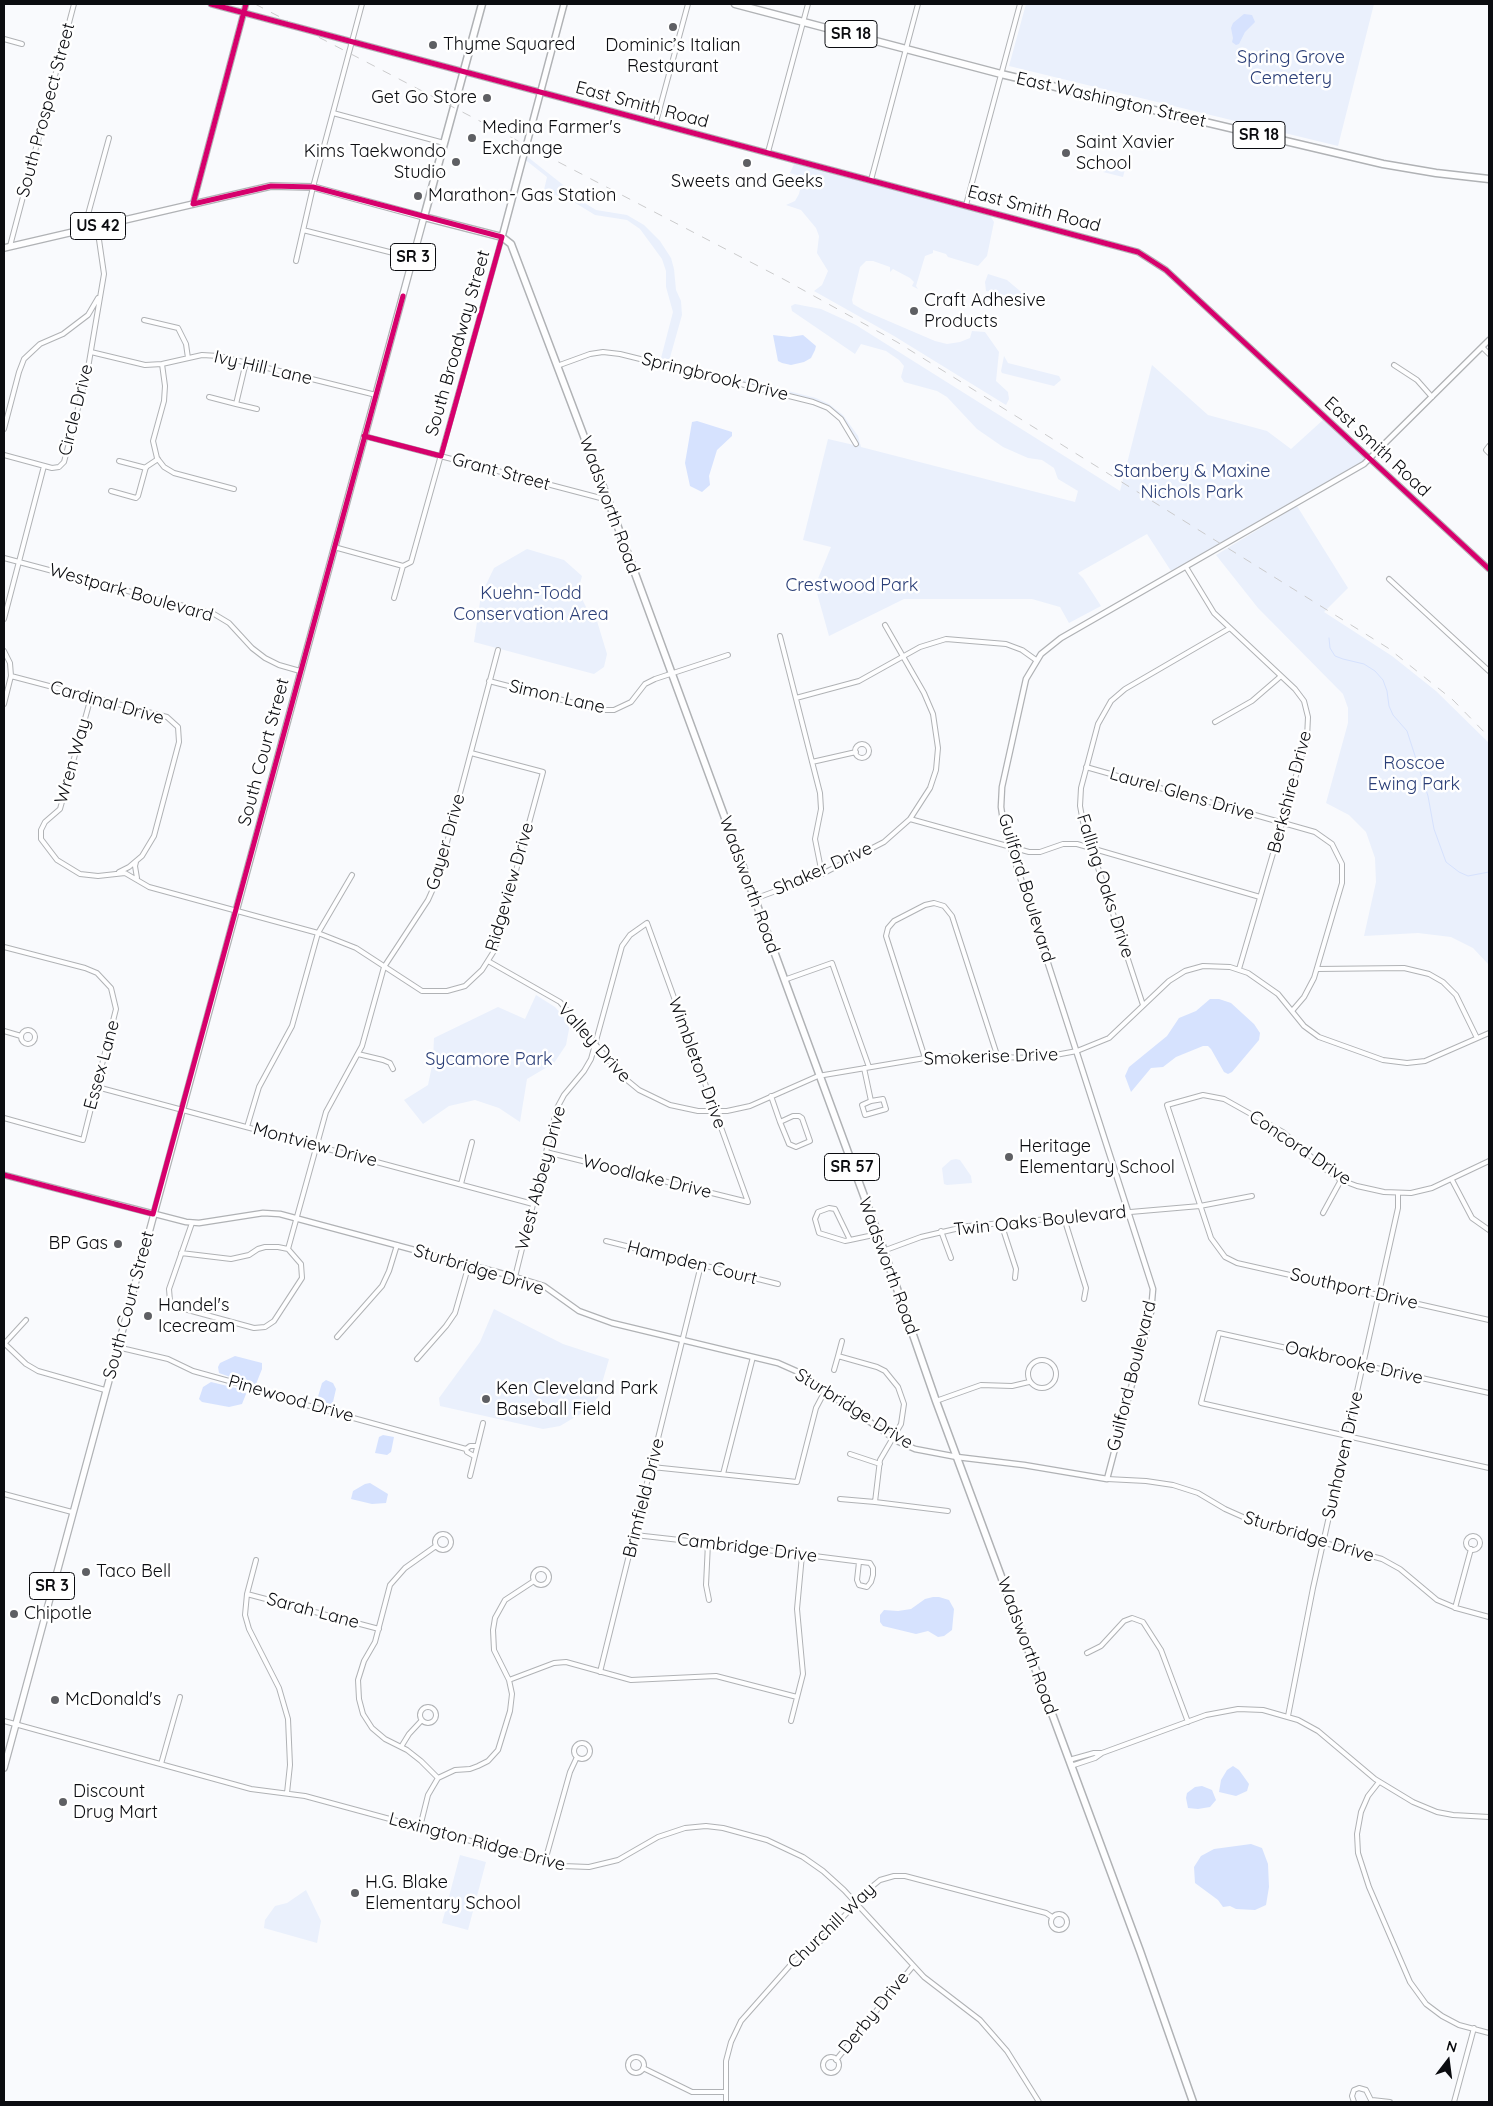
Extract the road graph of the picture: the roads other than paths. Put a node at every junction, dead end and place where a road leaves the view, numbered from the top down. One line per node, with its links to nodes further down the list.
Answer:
1 (74, 4): 36 (street, South Prospect Street)
2 (211, 4): 12 (street, East Smith Road)
3 (246, 4): 12 (street)
4 (362, 4): 15 (street)
5 (482, 4): 18 (highway, South Court Street)
6 (564, 4): 20 (main road, South Broadway Street)
7 (688, 4): 22 (street)
8 (735, 4): 13 (highway, East Washington Street / SR 18)
9 (808, 4): 13 (street)
10 (918, 4): 17 (street)
11 (1020, 4): 19 (street)
12 (245, 13): 15 (street, East Smith Road); 29 (street)
13 (803, 22): 17 (highway, East Washington Street / SR 18); 25 (street)
14 (4, 39): 16 (street)
15 (352, 42): 18 (street, East Smith Road); 21 (street)
16 (22, 44)
17 (906, 49): 19 (highway, East Washington Street / SR 18); 27 (street)
18 (464, 72): 20 (street, East Smith Road); 24 (highway, South Court Street)
19 (1001, 74): 26 (highway, East Washington Street / SR 18); 30 (street)
20 (540, 92): 22 (street, East Smith Road); 35 (main road, South Broadway Street)
21 (332, 113): 24 (street); 28 (street)
22 (656, 122): 25 (street, East Smith Road)
23 (109, 138): 33 (street)
24 (444, 144): 31 (highway, South Court Street)
25 (768, 152): 27 (street, East Smith Road)
26 (1489, 179)
27 (871, 180): 30 (street, East Smith Road)
28 (313, 187): 29 (main road, US 42); 31 (main road, US 42); 34 (street)
29 (193, 204): 32 (main road, US 42)
30 (966, 205): 61 (street, East Smith Road)
31 (424, 217): 35 (highway); 37 (main road, South Court Street / SR 3)
32 (97, 226): 33 (main road, US 42); 39 (street, Circle Drive)
33 (84, 228): 36 (main road, US 42)
34 (302, 230): 37 (street); 38 (street)
35 (502, 238): 49 (highway, Wadsworth Road / SR 57); 59 (street, South Broadway Street)
36 (7, 247)
37 (413, 258): 50 (main road, South Court Street / SR 3)
38 (296, 261)
39 (100, 294): 43 (street, Circle Drive); 55 (street, Circle Drive)
40 (144, 320): 45 (street)
41 (1489, 340): 42 (street, Guilford Boulevard)
42 (1482, 348): 44 (street); 52 (street, Guilford Boulevard)
43 (91, 352): 47 (street, Ivy Hill Lane); 63 (street, Circle Drive)
44 (1489, 354)
45 (188, 358): 46 (street, Ivy Hill Lane); 47 (street, Ivy Hill Lane)
46 (246, 362): 50 (street, Ivy Hill Lane); 53 (street)
47 (162, 364): 60 (street)
48 (1394, 365): 52 (street)
49 (557, 366): 57 (street, Springbrook Drive); 67 (highway, Wadsworth Road / SR 57)
50 (376, 395): 56 (main road, South Court Street / SR 3)
51 (209, 397): 53 (street)
52 (1432, 397): 61 (street, Guilford Boulevard)
53 (236, 404): 54 (street)
54 (257, 409)
55 (4, 429)
56 (364, 436): 59 (street, Grant Street); 68 (main road, South Court Street / SR 3)
57 (856, 444)
58 (4, 455): 63 (street, Circle Drive)
59 (441, 456): 67 (street, Grant Street); 71 (street, South Broadway Street)
60 (158, 459): 64 (street); 65 (street)
61 (1370, 459): 72 (street, Guilford Boulevard); 73 (street, East Smith Road)
62 (119, 461): 64 (street)
63 (44, 466): 70 (street)
64 (146, 468): 66 (street)
65 (234, 489)
66 (111, 491)
67 (608, 500): 87 (highway, Wadsworth Road / SR 57)
68 (334, 547): 71 (street); 85 (main road, South Court Street / SR 3)
69 (4, 558): 70 (street, Westpark Boulevard)
70 (19, 562): 76 (street); 85 (street, Westpark Boulevard)
71 (403, 566): 75 (street)
72 (1186, 567): 78 (street, Berkshire Drive); 84 (street, Guilford Boulevard)
73 (1489, 569)
74 (1389, 579): 86 (street)
75 (394, 598)
76 (4, 619)
77 (884, 625): 83 (street, Shaker Drive)
78 (1230, 628): 89 (street, Berkshire Drive); 98 (street, Falling Oaks Drive)
79 (780, 636): 92 (street)
80 (498, 650): 90 (street, Gayer Drive)
81 (4, 651): 88 (street)
82 (728, 655): 87 (street, Simon Lane)
83 (903, 656): 84 (street); 92 (street); 99 (street, Shaker Drive)
84 (1036, 660): 101 (street, Guilford Boulevard)
85 (300, 671): 110 (main road, South Court Street / SR 3)
86 (1489, 671)
87 (671, 673): 90 (street, Simon Lane); 109 (highway, Wadsworth Road / SR 57)
88 (11, 676): 91 (street, Cardinal Drive); 93 (street)
89 (1281, 676): 94 (street); 100 (street, Berkshire Drive)
90 (490, 681): 96 (street, Gayer Drive)
91 (91, 697): 103 (street, Cardinal Drive); 104 (street, Wren Way)
92 (796, 698): 97 (street)
93 (4, 704)
94 (1215, 722)
95 (856, 752): 97 (street)
96 (471, 753): 114 (street, Ridgeview Drive); 115 (street, Gayer Drive)
97 (812, 762): 105 (street)
98 (1086, 767): 100 (street, Laurel Glens Drive); 102 (street, Falling Oaks Drive)
99 (910, 819): 101 (street); 105 (street, Shaker Drive)
100 (1282, 823): 108 (street, Berkshire Drive); 117 (street, Laurel Glens Drive)
101 (1010, 847): 102 (street); 126 (street, Guilford Boulevard)
102 (1091, 848): 108 (street); 119 (street, Falling Oaks Drive)
103 (136, 862): 104 (street, Cardinal Drive); 107 (street)
104 (117, 873): 107 (street, Ridgeview Drive)
105 (822, 874): 109 (street, Shaker Drive)
106 (352, 875): 112 (street)
107 (136, 878): 110 (street, Ridgeview Drive)
108 (1260, 897): 116 (street, Berkshire Drive)
109 (754, 899): 118 (highway, Wadsworth Road / SR 57)
110 (236, 910): 112 (street, Ridgeview Drive); 136 (main road, South Court Street / SR 3)
111 (646, 924): 125 (street, West Abbey Drive); 137 (street, Wimbleton Drive)
112 (318, 933): 115 (street, Ridgeview Drive); 140 (street)
113 (4, 947): 133 (street, Essex Lane)
114 (488, 961): 115 (street, Ridgeview Drive); 125 (street, Valley Drive)
115 (384, 967): 127 (street, Gayer Drive)
116 (1239, 969): 119 (street, Smokerise Drive); 120 (street, Smokerise Drive)
117 (1317, 969): 120 (street, Laurel Glens Drive); 124 (street)
118 (784, 980): 130 (street); 132 (highway, Wadsworth Road / SR 57)
119 (1143, 1005): 126 (street, Smokerise Drive)
120 (1292, 1011): 124 (street, Smokerise Drive)
121 (4, 1031): 123 (street)
122 (1489, 1033): 124 (street, Smokerise Drive)
123 (21, 1036)
124 (1477, 1038)
125 (595, 1044): 137 (street, Valley Drive); 143 (street, West Abbey Drive)
126 (1076, 1051): 129 (street, Smokerise Drive); 154 (street, Guilford Boulevard)
127 (358, 1054): 131 (street); 142 (street, Gayer Drive)
128 (925, 1058): 129 (street, Smokerise Drive); 129 (street); 130 (street, Smokerise Drive)
129 (998, 1058)
130 (866, 1068): 132 (street, Smokerise Drive); 135 (street)
131 (393, 1069)
132 (818, 1076): 134 (street, Valley Drive); 163 (highway, Wadsworth Road / SR 57)
133 (97, 1087): 136 (street, Montview Drive); 138 (street, Essex Lane)
134 (771, 1096): 137 (street, Valley Drive); 139 (street)
135 (871, 1101): 135 (street)
136 (181, 1110): 140 (street, Montview Drive); 156 (main road, South Court Street / SR 3)
137 (715, 1111): 151 (street, Wimbleton Drive)
138 (4, 1118)
139 (780, 1122): 139 (street)
140 (247, 1127): 142 (street, Montview Drive)
141 (472, 1142): 148 (street)
142 (317, 1146): 148 (street, Montview Drive); 157 (street, Gayer Drive)
143 (546, 1152): 151 (street, Woodlake Drive); 152 (street, West Abbey Drive)
144 (1489, 1161): 147 (street, Concord Drive)
145 (4, 1175): 156 (street, Sturbridge Drive)
146 (1341, 1180): 149 (street, Concord Drive); 153 (street, Concord Drive); 155 (street)
147 (1452, 1180): 149 (street, Concord Drive); 161 (street)
148 (461, 1184): 152 (street, Montview Drive)
149 (1398, 1193): 176 (street, Sunhaven Drive)
150 (1252, 1196): 153 (street, Twin Oaks Boulevard)
151 (748, 1202)
152 (533, 1204): 173 (street, West Abbey Drive)
153 (1200, 1206): 154 (street, Twin Oaks Boulevard); 176 (street, Southport Drive)
154 (1129, 1212): 158 (street, Twin Oaks Boulevard); 208 (street, Guilford Boulevard)
155 (1323, 1213)
156 (153, 1214): 159 (street, Sturbridge Drive); 184 (main road, South Court Street / SR 3)
157 (298, 1218): 159 (street, Sturbridge Drive); 166 (street, Sturbridge Drive); 167 (street, Gayer Drive)
158 (1064, 1218): 160 (street, Twin Oaks Boulevard); 177 (street)
159 (192, 1223): 169 (street)
160 (1001, 1223): 162 (street, Twin Oaks Boulevard); 174 (street)
161 (1489, 1230)
162 (941, 1231): 168 (street, Twin Oaks Boulevard); 170 (street)
163 (878, 1234): 164 (street); 168 (highway, Wadsworth Road / SR 57)
164 (850, 1240): 164 (street)
165 (606, 1241): 172 (street, Hampden Court)
166 (397, 1245): 171 (street, Sturbridge Drive); 180 (street)
167 (288, 1249): 169 (street); 169 (street)
168 (883, 1251): 194 (highway, Wadsworth Road / SR 57)
169 (181, 1253)
170 (951, 1258)
171 (468, 1264): 173 (street, Sturbridge Drive); 187 (street)
172 (701, 1265): 175 (street, Hampden Court); 181 (street, Brimfield Drive)
173 (515, 1277): 181 (street, Sturbridge Drive)
174 (1015, 1278)
175 (778, 1284)
176 (1379, 1295): 179 (street, Southport Drive); 188 (street, Sunhaven Drive)
177 (1084, 1298)
178 (26, 1320): 183 (street)
179 (1489, 1320)
180 (337, 1337)
181 (683, 1340): 186 (street, Sturbridge Drive); 204 (street, Brimfield Drive)
182 (842, 1341): 185 (street)
183 (4, 1343): 191 (street)
184 (117, 1347): 191 (main road, South Court Street / SR 3); 199 (street, Pinewood Drive)
185 (838, 1356): 189 (street); 197 (street)
186 (753, 1357): 192 (street, Sturbridge Drive); 206 (street)
187 (417, 1359)
188 (1363, 1365): 193 (street, Oakbrooke Drive); 196 (street, Sunhaven Drive); 196 (street, Oakbrooke Drive)
189 (834, 1370)
190 (1029, 1382): 190 (street); 194 (street)
191 (105, 1390): 213 (main road, SR 3)
192 (825, 1391): 197 (street, Sturbridge Drive); 206 (street)
193 (1489, 1394)
194 (936, 1401): 202 (highway, Wadsworth Road / SR 57)
195 (483, 1423): 198 (street)
196 (1348, 1436): 205 (street); 216 (street, Sunhaven Drive)
197 (893, 1437): 202 (street, Sturbridge Drive); 203 (street)
198 (477, 1446): 199 (street); 201 (street)
199 (466, 1449): 201 (street, Pinewood Drive)
200 (850, 1454): 203 (street)
201 (474, 1456): 207 (street)
202 (957, 1457): 208 (street, Sturbridge Drive); 241 (highway, Wadsworth Road / SR 57)
203 (880, 1464): 211 (street)
204 (652, 1467): 206 (street); 214 (street, Brimfield Drive)
205 (1489, 1468)
206 (723, 1474)
207 (470, 1476)
208 (1107, 1479): 216 (street, Sturbridge Drive)
209 (4, 1494): 213 (street)
210 (840, 1499): 211 (street)
211 (876, 1502): 212 (street)
212 (948, 1511)
213 (72, 1512): 238 (main road, SR 3)
214 (635, 1535): 215 (street, Cambridge Drive); 229 (street, Brimfield Drive)
215 (708, 1543): 219 (street, Cambridge Drive); 224 (street)
216 (1323, 1543): 225 (street, Sturbridge Drive); 233 (street, Sunhaven Drive)
217 (436, 1546): 217 (street); 227 (street)
218 (1471, 1549): 225 (street)
219 (802, 1554): 221 (street, Cambridge Drive); 232 (street)
220 (256, 1560): 223 (street)
221 (859, 1562): 221 (street)
222 (534, 1581): 222 (street); 230 (street)
223 (247, 1594): 227 (street, Sarah Lane); 246 (street)
224 (709, 1600)
225 (1455, 1608): 226 (street, Sturbridge Drive)
226 (1489, 1618)
227 (379, 1629): 239 (street)
228 (1087, 1653): 237 (street)
229 (600, 1672): 230 (street); 232 (street)
230 (509, 1680): 244 (street)
231 (180, 1696): 242 (street)
232 (797, 1697): 235 (street)
233 (1288, 1716): 237 (street); 245 (street)
234 (422, 1720): 234 (street); 239 (street)
235 (791, 1721)
236 (4, 1722): 238 (street, Lexington Ridge Drive)
237 (1188, 1722): 241 (street)
238 (16, 1724): 242 (street, Lexington Ridge Drive); 243 (main road, SR 3)
239 (401, 1747): 244 (street)
240 (577, 1757): 240 (street); 249 (street)
241 (1070, 1763): 261 (highway, Wadsworth Road / SR 57)
242 (161, 1764): 246 (street, Lexington Ridge Drive)
243 (4, 1768)
244 (438, 1778): 248 (street)
245 (1379, 1782): 247 (street); 253 (street)
246 (287, 1793): 248 (street, Lexington Ridge Drive)
247 (1489, 1816)
248 (420, 1827): 249 (street, Lexington Ridge Drive)
249 (545, 1861): 250 (street, Lexington Ridge Drive)
250 (856, 1903): 251 (street, Churchill Way); 252 (street, Lexington Ridge Drive); 257 (street, Churchill Way)
251 (1052, 1917): 251 (street, Churchill Way)
252 (913, 1966): 255 (street, Derby Drive); 260 (street, Lexington Ridge Drive)
253 (1474, 2028): 254 (street); 264 (street)
254 (1489, 2033)
255 (836, 2060): 255 (street, Derby Drive)
256 (643, 2068): 256 (street); 257 (street)
257 (724, 2092): 259 (street, Churchill Way)
258 (1372, 2101): 262 (street); 263 (street)
259 (726, 2102)
260 (1039, 2102)
261 (1194, 2102)
262 (1354, 2102)
263 (1390, 2102)
264 (1454, 2102)

